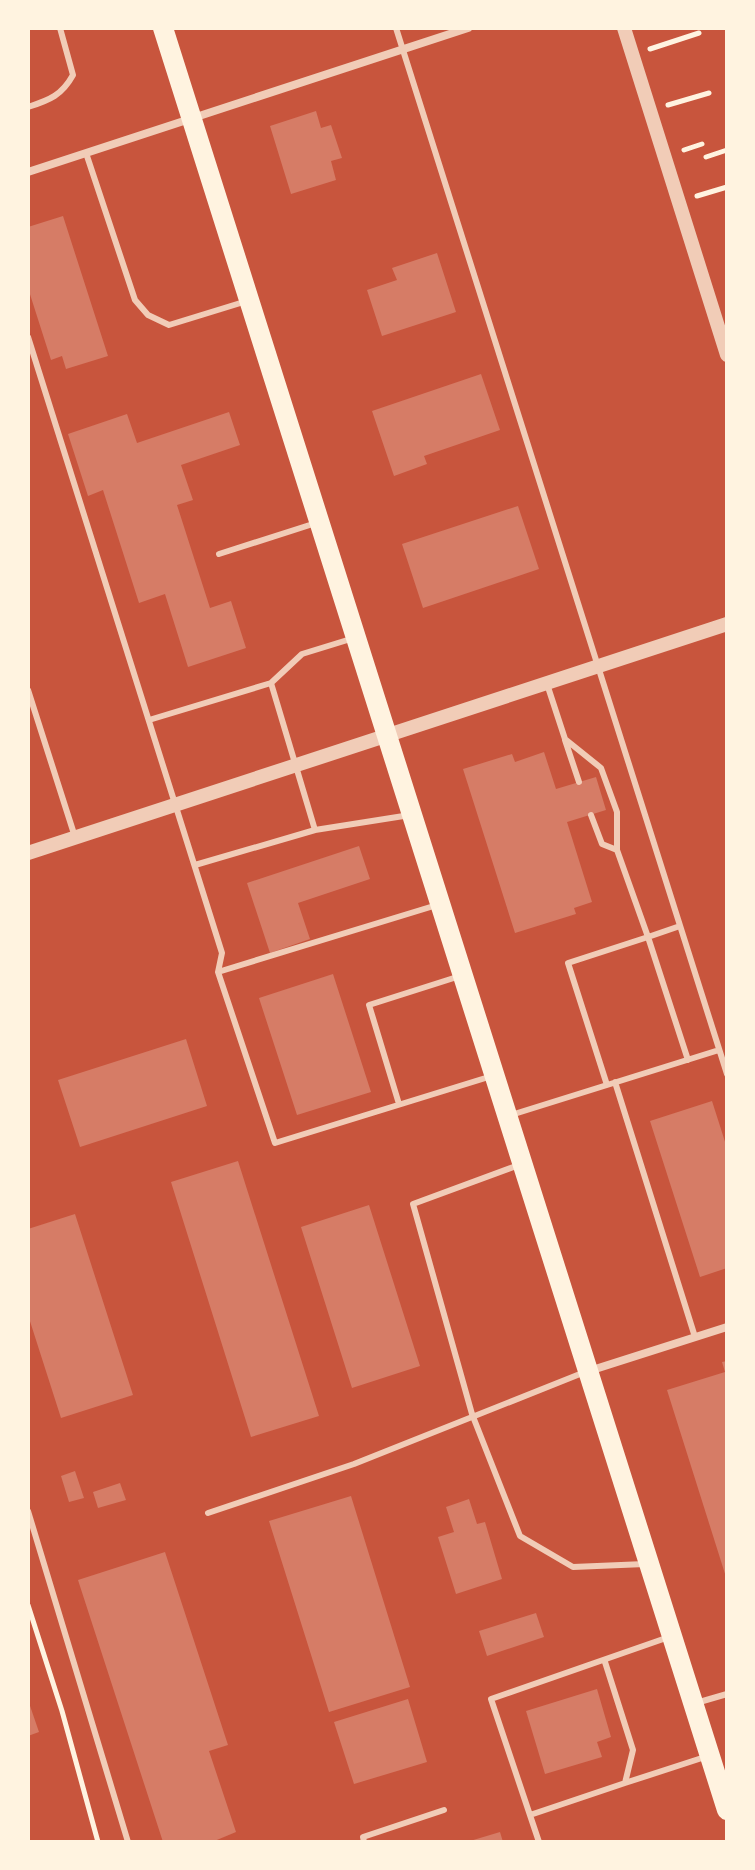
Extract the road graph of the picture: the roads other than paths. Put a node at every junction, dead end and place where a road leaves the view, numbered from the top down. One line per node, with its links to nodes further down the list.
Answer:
1 (60, 28): 7 (lane)
2 (163, 28): 8 (main road)
3 (396, 28): 6 (lane)
4 (468, 28): 6 (street)
5 (624, 28): 13 (street)
6 (402, 49): 8 (street); 18 (lane)
7 (28, 107)
8 (192, 118): 9 (street); 11 (main road)
9 (86, 153): 10 (street); 11 (lane)
10 (28, 172)
11 (249, 301): 14 (main road)
12 (28, 337): 22 (lane)
13 (727, 355)
14 (320, 522): 15 (lane); 17 (main road)
15 (219, 554)
16 (727, 624): 18 (street)
17 (356, 637): 19 (lane); 23 (main road)
18 (597, 668): 20 (street); 36 (lane)
19 (271, 683): 22 (lane); 25 (lane)
20 (547, 684): 23 (street); 24 (lane)
21 (28, 690): 31 (lane)
22 (149, 720): 27 (lane)
23 (387, 736): 25 (street); 28 (main road)
24 (565, 739): 26 (lane); 32 (lane)
25 (297, 766): 27 (street); 30 (lane)
26 (579, 782)
27 (175, 805): 31 (street); 34 (lane)
28 (412, 815): 30 (lane); 35 (main road)
29 (591, 815): 32 (lane)
30 (315, 830): 34 (lane)
31 (75, 837): 33 (street)
32 (617, 850): 37 (lane)
33 (28, 853)
34 (195, 865): 38 (lane)
35 (440, 904): 38 (lane); 39 (main road)
36 (680, 926): 37 (lane); 40 (lane)
37 (648, 937): 41 (lane); 45 (lane)
38 (218, 972): 46 (lane)
39 (463, 975): 43 (main road); 46 (lane)
40 (719, 1050): 41 (lane); 42 (lane)
41 (688, 1060): 44 (lane)
42 (727, 1074)
43 (494, 1075): 46 (lane); 47 (main road)
44 (615, 1082): 45 (lane); 50 (lane)
45 (607, 1085): 47 (lane)
46 (399, 1104)
47 (508, 1116): 48 (main road)
48 (523, 1163): 51 (main road); 52 (lane)
49 (727, 1327): 50 (street)
50 (695, 1337): 51 (street)
51 (588, 1371): 52 (lane); 55 (main road)
52 (472, 1414): 54 (lane); 55 (lane)
53 (28, 1511): 65 (lane)
54 (208, 1513)
55 (649, 1564): 56 (main road)
56 (672, 1636): 57 (lane); 59 (main road)
57 (605, 1662): 61 (lane); 64 (lane)
58 (727, 1694): 59 (lane)
59 (694, 1704): 60 (main road)
60 (710, 1756): 61 (lane); 63 (main road)
61 (625, 1783): 64 (lane)
62 (444, 1810): 66 (lane)
63 (727, 1810)
64 (530, 1815): 67 (lane)
65 (128, 1842)
66 (364, 1842)
67 (539, 1842)

